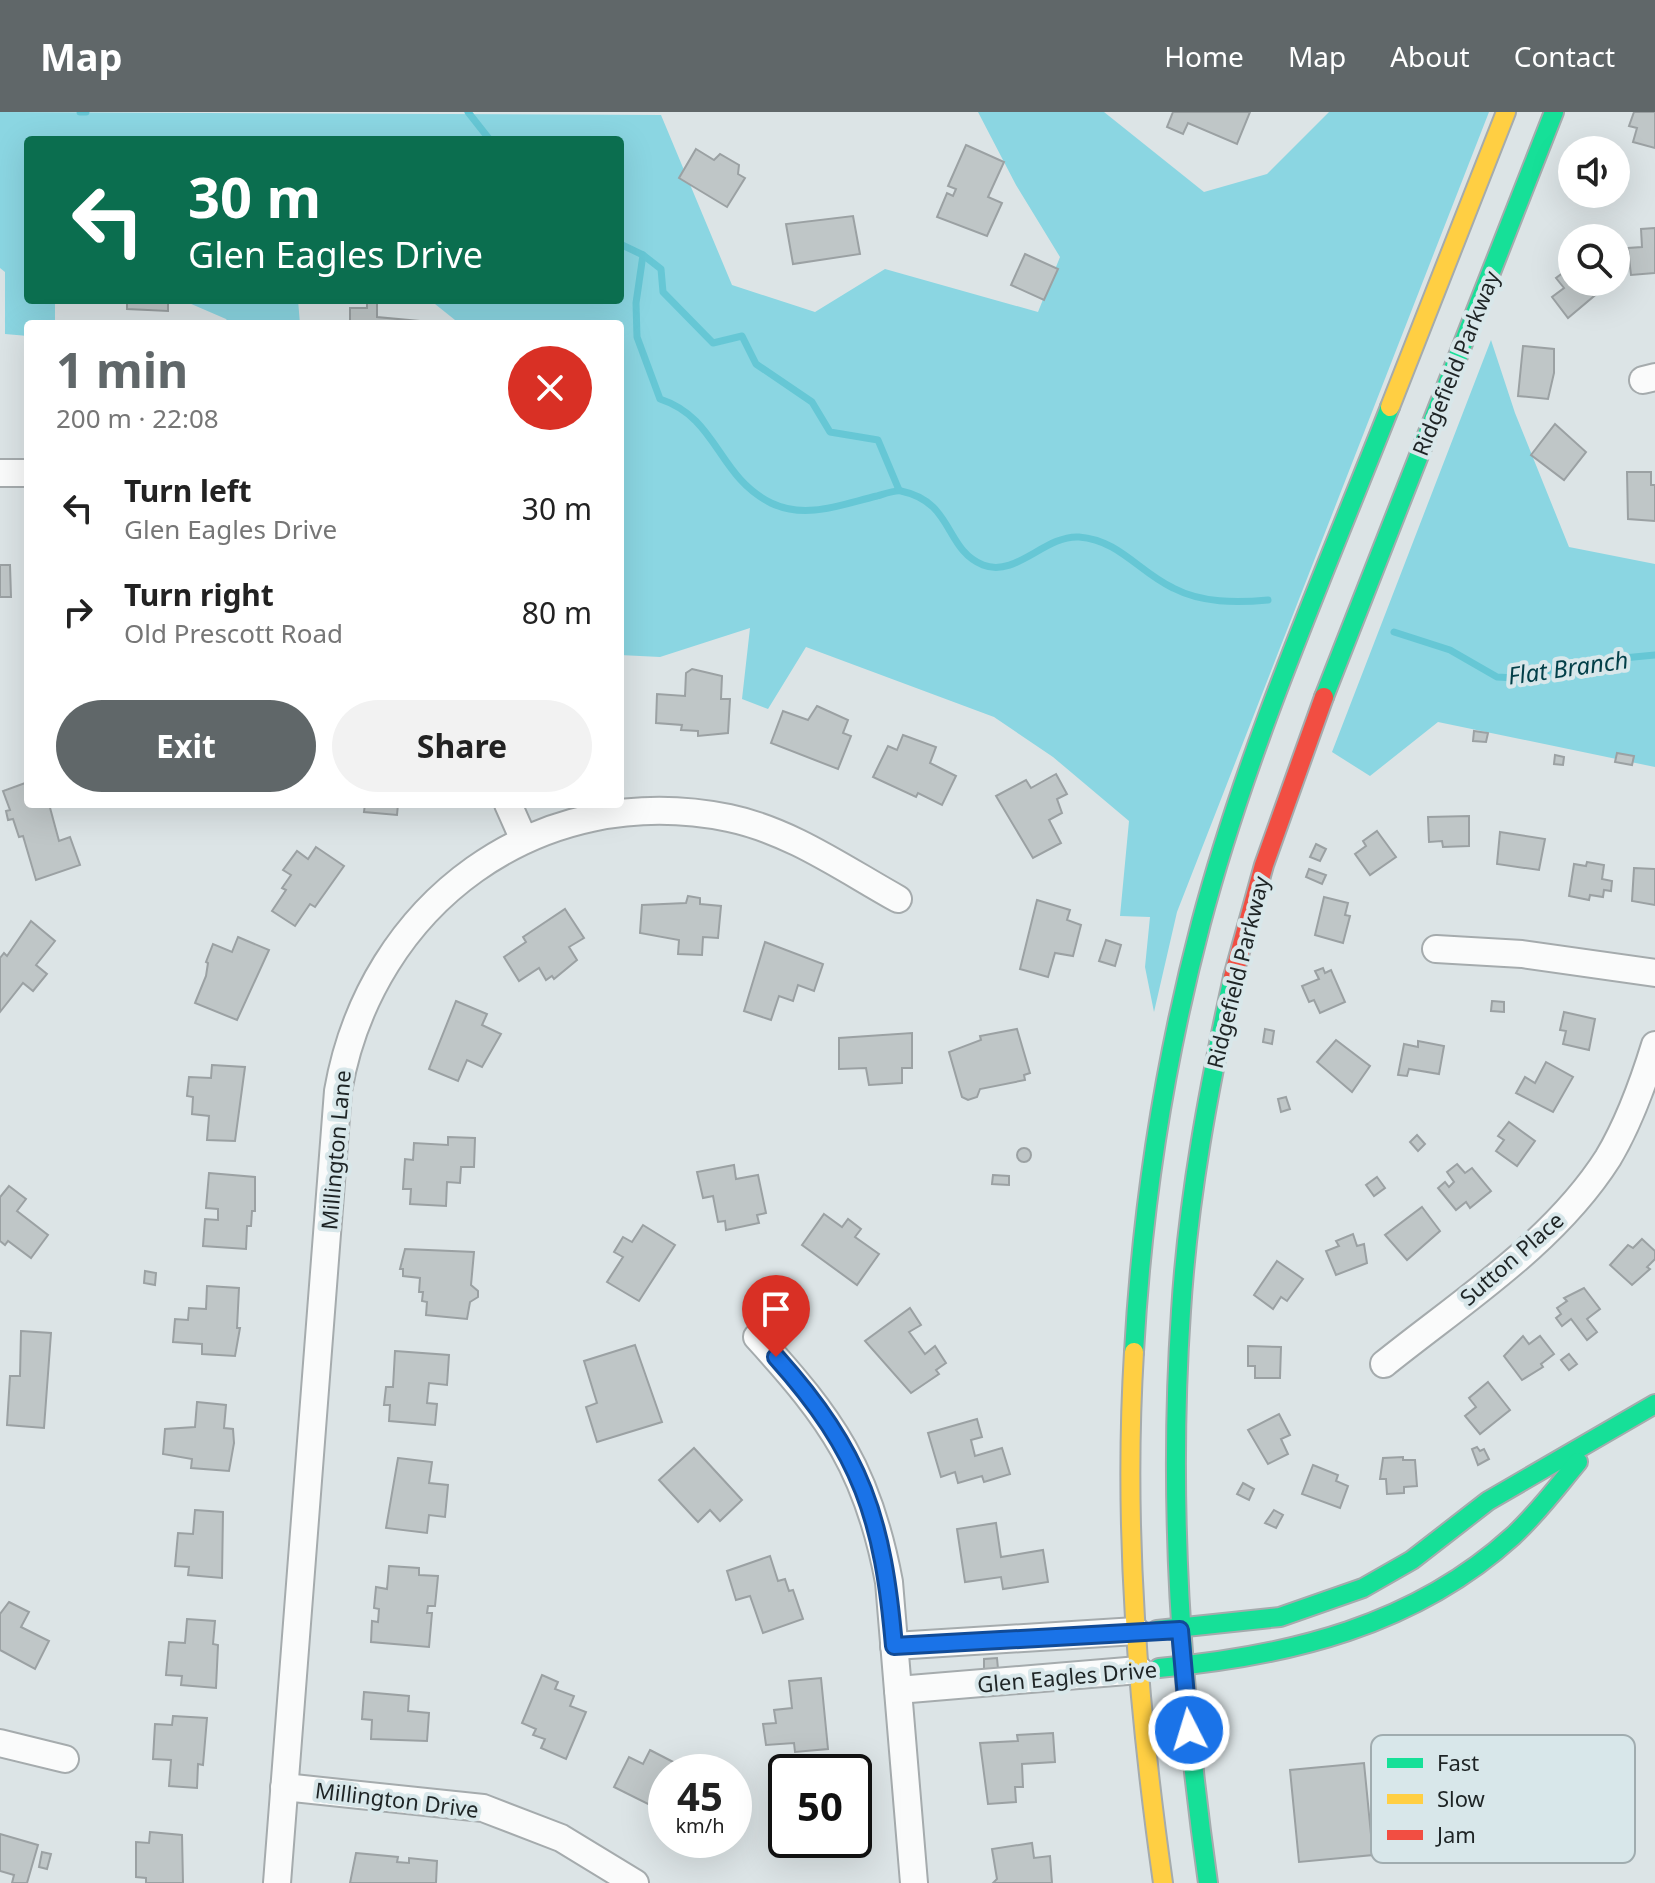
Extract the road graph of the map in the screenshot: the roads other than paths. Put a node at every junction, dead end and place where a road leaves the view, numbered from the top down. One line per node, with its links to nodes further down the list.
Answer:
1 (1506, 112): 16 (main road, Ridgefield Parkway)
2 (1554, 112): 15 (main road, Ridgefield Parkway)
3 (0, 473): 4 (street)
4 (24, 473)
5 (510, 808): 6 (street)
6 (524, 840): 7 (street, Millington Lane); 23 (street, Millington Lane)
7 (898, 899)
8 (1436, 949): 9 (street)
9 (1655, 973)
10 (1655, 1045): 12 (street, Sutton Place)
11 (757, 1337): 17 (street)
12 (1384, 1364)
13 (1655, 1404): 14 (main road, Glen Eagles Drive)
14 (1595, 1442): 15 (main road, Glen Eagles Drive); 18 (main road, Glen Eagles Drive)
15 (1180, 1630): 16 (main road, Glen Eagles Drive); 18 (main road, Ridgefield Parkway)
16 (1136, 1631): 17 (street, Glen Eagles Drive); 19 (main road, Ridgefield Parkway)
17 (894, 1646): 20 (street)
18 (1183, 1666): 19 (main road, Glen Eagles Drive); 28 (main road, Ridgefield Parkway)
19 (1139, 1670): 20 (street, Glen Eagles Drive); 27 (main road, Ridgefield Parkway)
20 (898, 1690): 26 (street)
21 (0, 1743): 22 (street)
22 (65, 1759)
23 (284, 1787): 24 (street, Millington Lane); 25 (street, Millington Drive)
24 (277, 1883)
25 (635, 1883)
26 (914, 1883)
27 (1163, 1883)
28 (1208, 1883)

